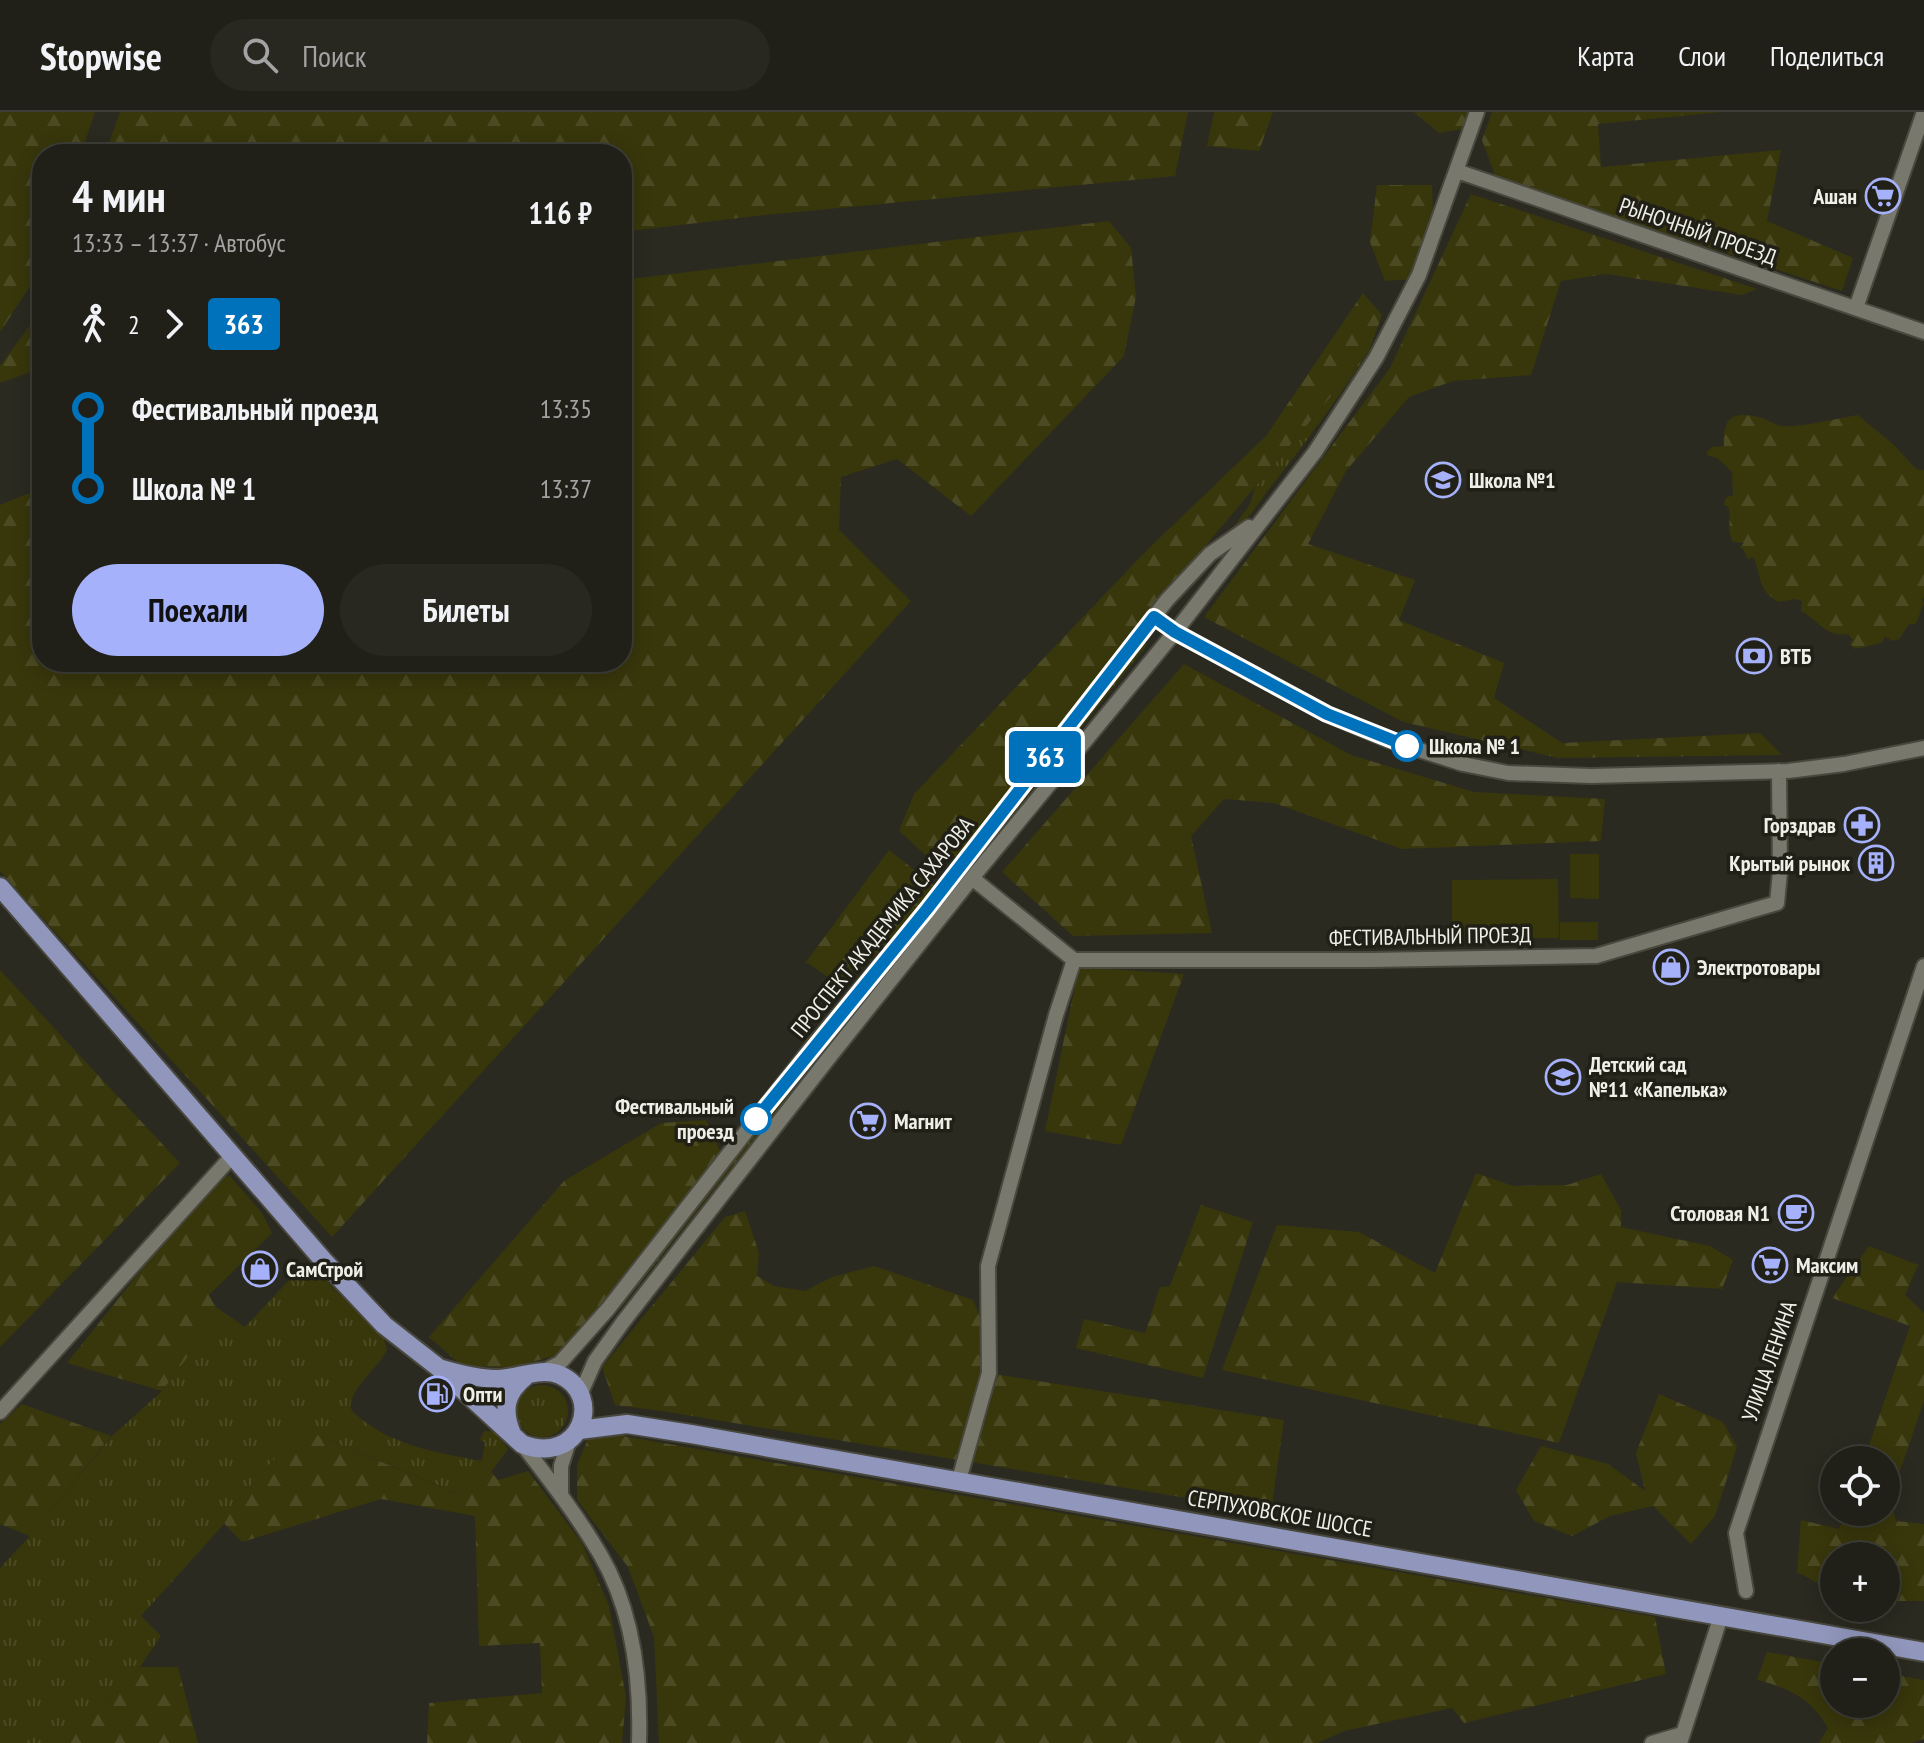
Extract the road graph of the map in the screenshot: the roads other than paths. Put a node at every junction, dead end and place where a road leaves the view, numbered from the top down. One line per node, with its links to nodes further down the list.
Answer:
1 (1477, 112): 3 (street, ПРОСПЕКТ АКАДЕМИКА САХАРОВА)
2 (1924, 112): 4 (street)
3 (1457, 171): 4 (street, РЫНОЧНЫЙ ПРОЕЗД); 6 (street, ПРОСПЕКТ АКАДЕМИКА САХАРОВА)
4 (1856, 308): 5 (street, РЫНОЧНЫЙ ПРОЕЗД)
5 (1924, 332)
6 (1262, 518): 7 (street, ПРОСПЕКТ АКАДЕМИКА САХАРОВА); 8 (street, ПРОСПЕКТ АКАДЕМИКА САХАРОВА)
7 (1154, 617): 8 (street); 9 (street, ПРОСПЕКТ АКАДЕМИКА САХАРОВА)
8 (1175, 632): 11 (street, ПРОСПЕКТ АКАДЕМИКА САХАРОВА); 12 (street)
9 (1053, 747): 11 (street); 15 (street, ПРОСПЕКТ АКАДЕМИКА САХАРОВА)
10 (1924, 748): 12 (street)
11 (1069, 760): 13 (street, ПРОСПЕКТ АКАДЕМИКА САХАРОВА)
12 (1779, 771): 17 (street, ФЕСТИВАЛЬНЫЙ ПРОЕЗД)
13 (972, 878): 16 (street, ПРОСПЕКТ АКАДЕМИКА САХАРОВА); 17 (street)
14 (0, 887): 21 (main road)
15 (927, 909): 16 (street); 19 (street, ПРОСПЕКТ АКАДЕМИКА САХАРОВА)
16 (942, 918): 20 (street, ПРОСПЕКТ АКАДЕМИКА САХАРОВА)
17 (1074, 960): 32 (street)
18 (1924, 966): 34 (street, УЛИЦА ЛЕНИНА)
19 (812, 1047): 20 (street); 22 (street, ПРОСПЕКТ АКАДЕМИКА САХАРОВА)
20 (828, 1059): 23 (street, ПРОСПЕКТ АКАДЕМИКА САХАРОВА)
21 (233, 1155): 24 (main road); 28 (street)
22 (608, 1309): 23 (street); 25 (street, ПРОСПЕКТ АКАДЕМИКА САХАРОВА)
23 (623, 1322): 27 (street, ПРОСПЕКТ АКАДЕМИКА САХАРОВА)
24 (439, 1368): 26 (main road); 31 (main road)
25 (544, 1371): 26 (main road); 27 (main road)
26 (526, 1376): 31 (main road)
27 (581, 1398): 29 (main road); 30 (main road)
28 (0, 1412)
29 (627, 1424): 30 (main road); 32 (main road, СЕРПУХОВСКОЕ ШОССЕ)
30 (574, 1436): 31 (main road); 33 (street)
31 (517, 1439): 33 (street)
32 (959, 1480): 35 (main road, СЕРПУХОВСКОЕ ШОССЕ)
33 (561, 1494): 38 (street)
34 (1746, 1591)
35 (1721, 1616): 36 (main road, СЕРПУХОВСКОЕ ШОССЕ); 37 (street)
36 (1924, 1652)
37 (1681, 1738): 39 (street)
38 (639, 1743)
39 (1652, 1743)

